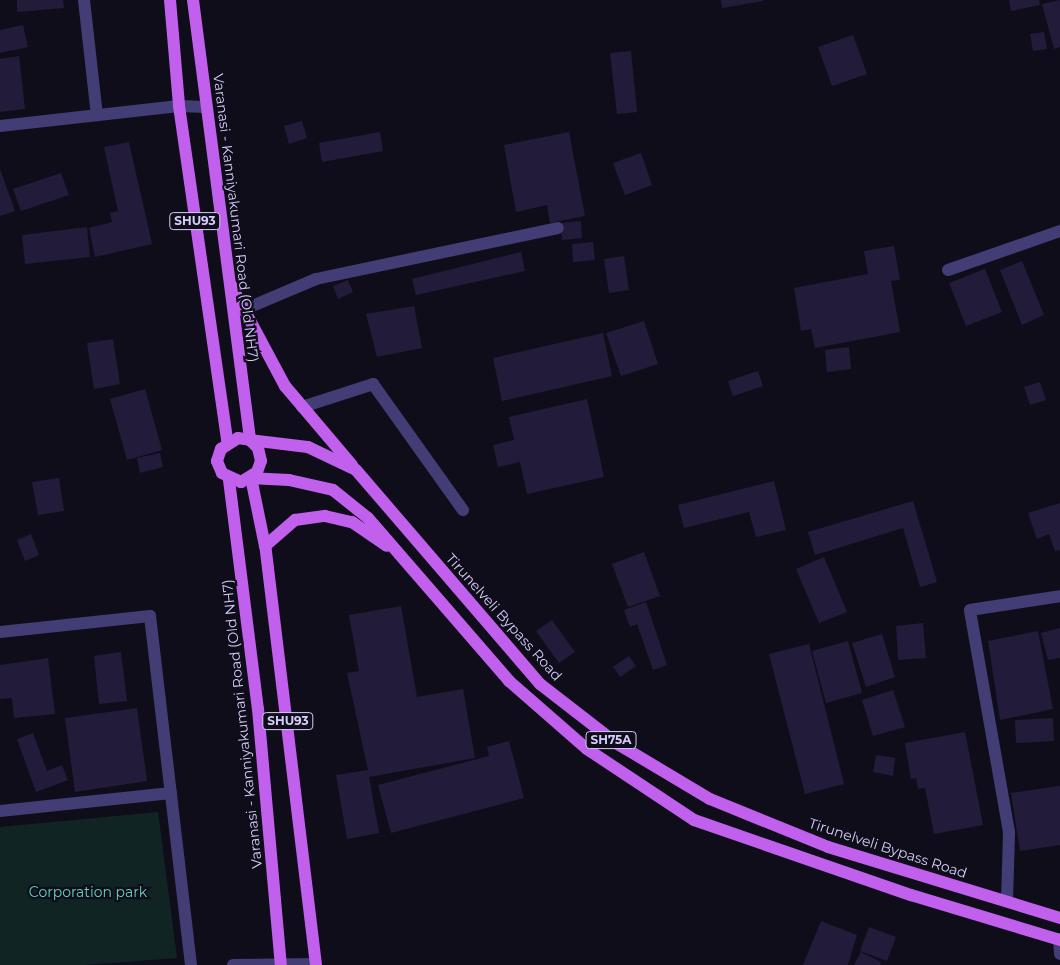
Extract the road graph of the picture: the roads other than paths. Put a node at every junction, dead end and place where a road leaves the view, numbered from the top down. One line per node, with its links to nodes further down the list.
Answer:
1 (84, 0): 6 (street)
2 (170, 0): 4 (main road, Varanasi - Kanniyakumari Road (Old NH7) / SHU93)
3 (193, 0): 5 (main road, Varanasi - Kanniyakumari Road (Old NH7) / SHU93)
4 (179, 106): 5 (street); 6 (street); 15 (main road, Varanasi - Kanniyakumari Road (Old NH7) / SHU93)
5 (206, 106): 11 (main road, Varanasi - Kanniyakumari Road (Old NH7) / SHU93)
6 (97, 115): 7 (street)
7 (0, 126)
8 (558, 228): 12 (street)
9 (1060, 230): 10 (street)
10 (948, 270)
11 (226, 276): 12 (main road); 14 (main road, Varanasi - Kanniyakumari Road (Old NH7) / SHU93)
12 (244, 310): 13 (main road)
13 (302, 408): 16 (main road); 19 (street)
14 (250, 440): 15 (main road); 16 (main road, Tirunelveli Bypass Road / SH75A); 17 (main road, Varanasi - Kanniyakumari Road (Old NH7) / SHU93)
15 (227, 442): 18 (main road, Varanasi - Kanniyakumari Road (Old NH7) / SHU93)
16 (356, 470): 26 (main road, Tirunelveli Bypass Road / SH75A)
17 (251, 478): 18 (main road); 20 (main road, SHU93); 21 (main road, SH75A)
18 (230, 480): 32 (main road, Varanasi - Kanniyakumari Road (Old NH7) / SHU93)
19 (463, 510)
20 (265, 546): 21 (main road); 33 (main road, SHU93)
21 (406, 559): 27 (main road, SH75A)
22 (1060, 596): 28 (street)
23 (0, 632): 24 (street)
24 (171, 793): 25 (street); 34 (street)
25 (0, 811)
26 (842, 852): 27 (main road); 28 (main road, Tirunelveli Bypass Road / SH75A)
27 (837, 869): 30 (main road, SH75A)
28 (1007, 902): 29 (main road, Tirunelveli Bypass Road / SH75A)
29 (1060, 918)
30 (1059, 939): 31 (street)
31 (1060, 954)
32 (281, 964): 33 (street); 35 (street)
33 (316, 964)
34 (191, 965)
35 (233, 965)

